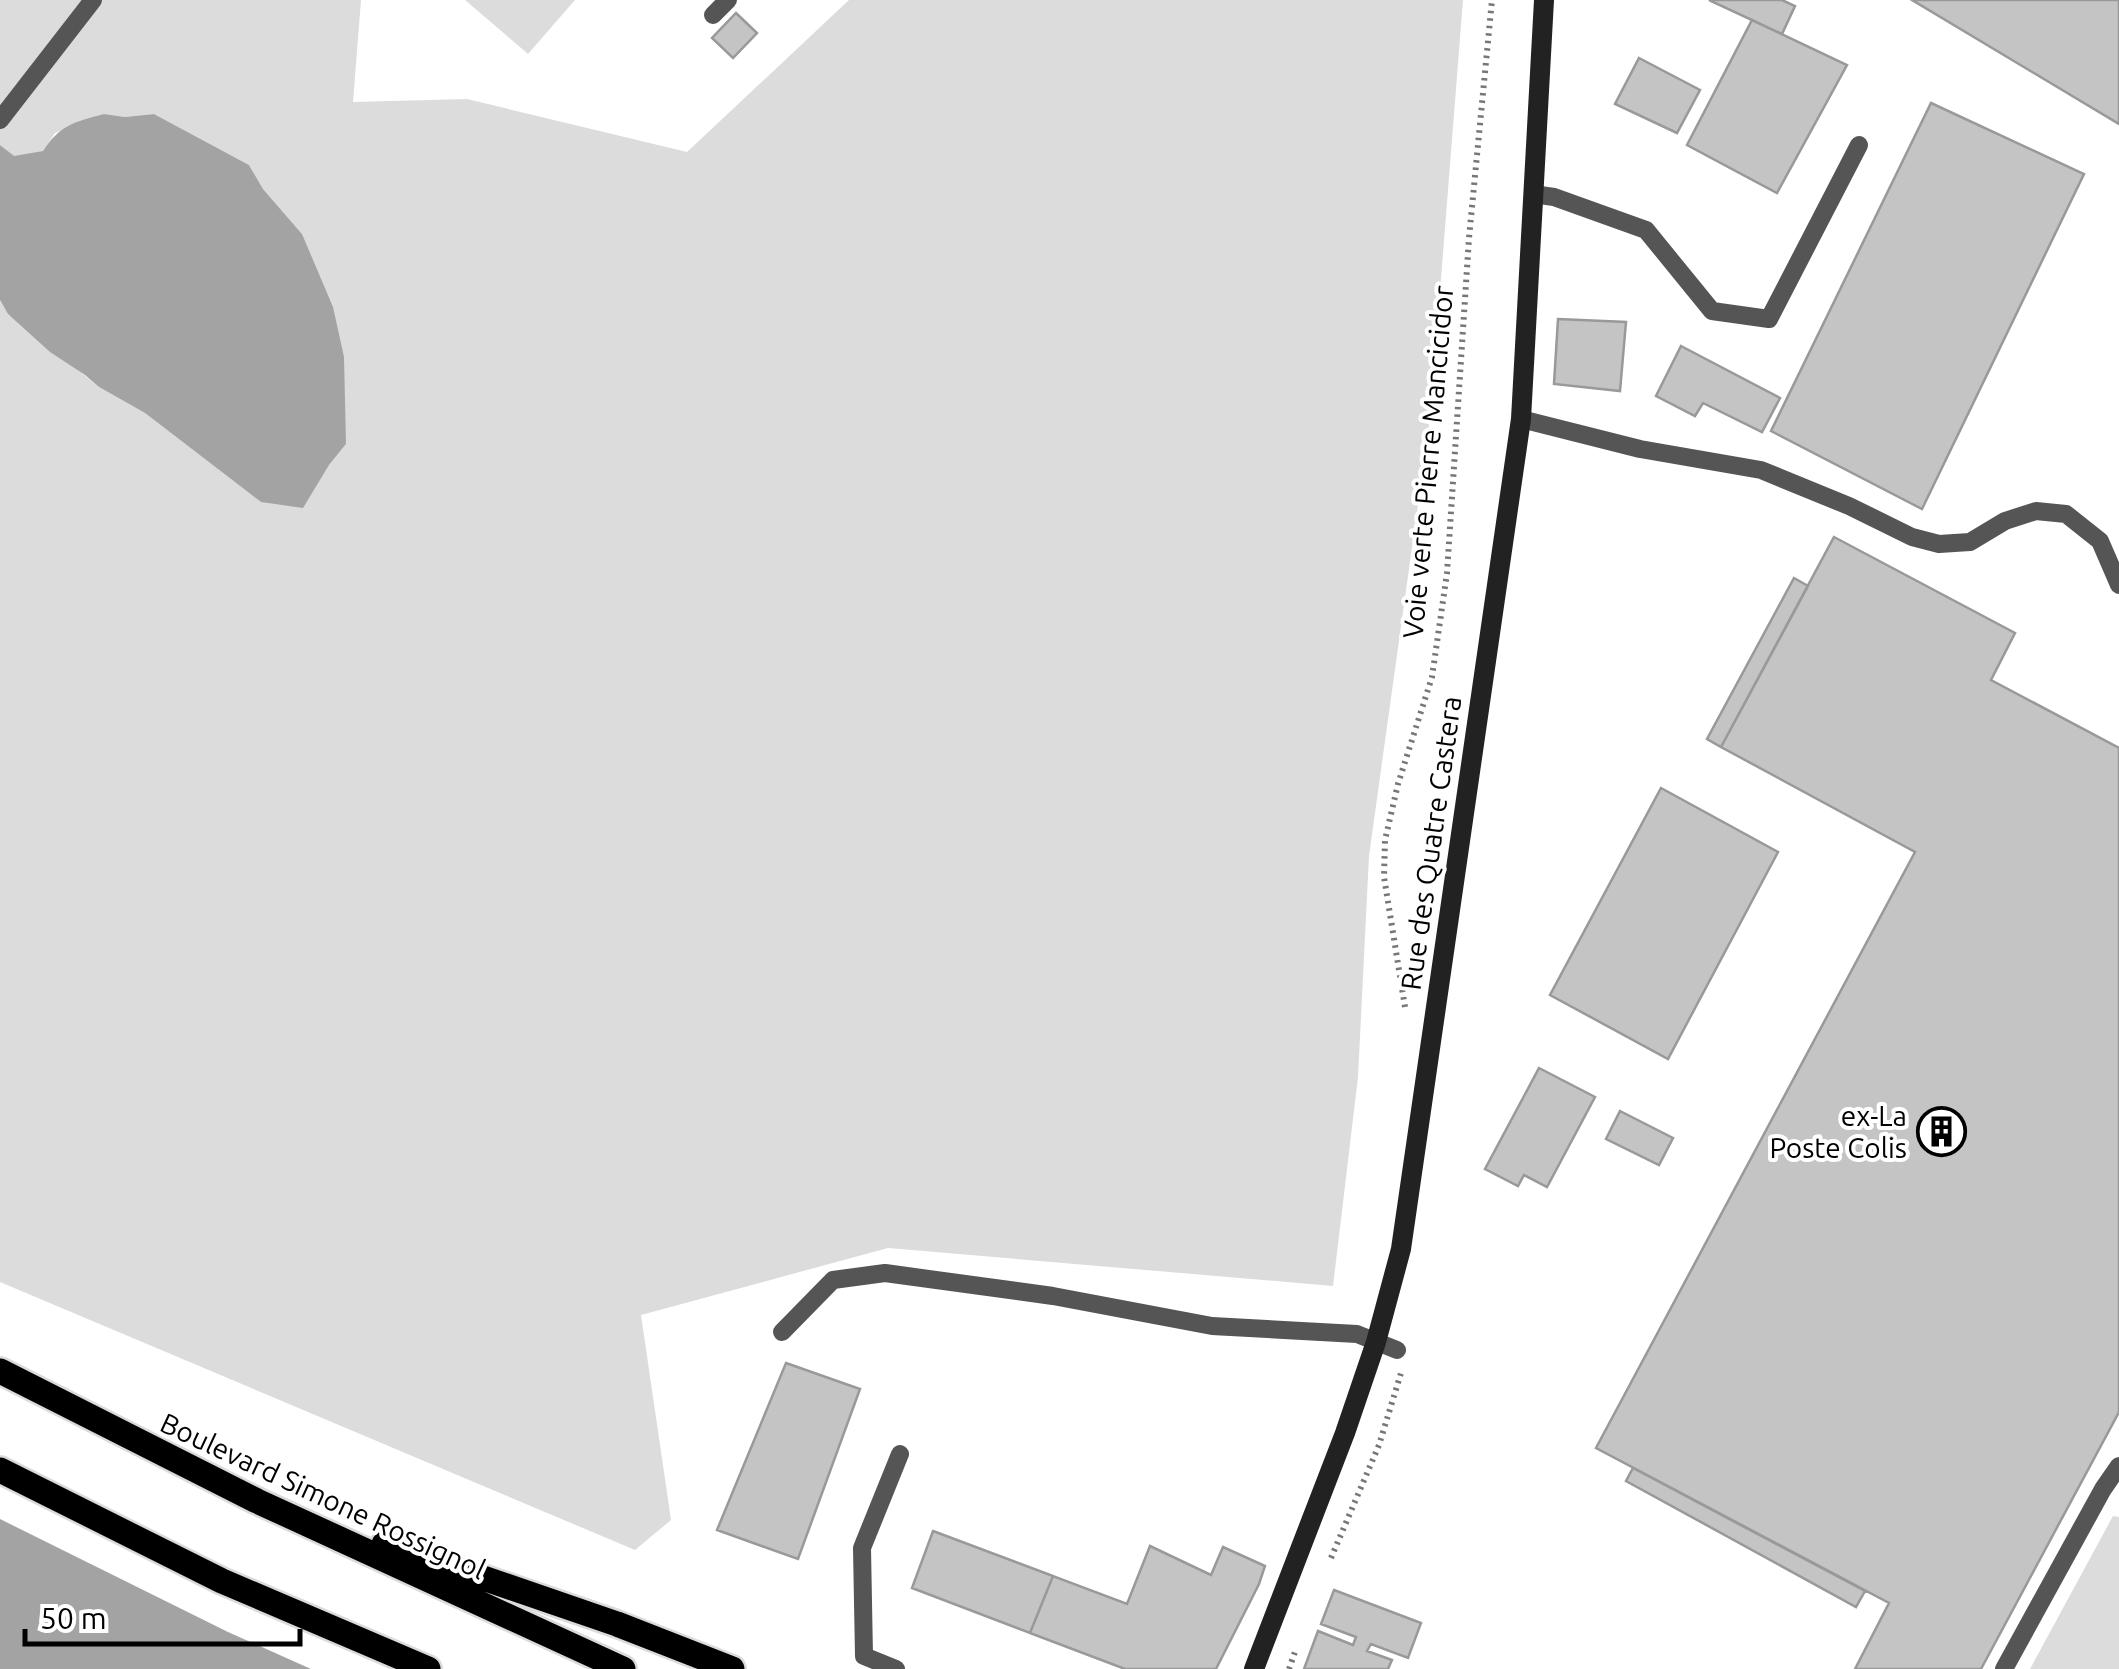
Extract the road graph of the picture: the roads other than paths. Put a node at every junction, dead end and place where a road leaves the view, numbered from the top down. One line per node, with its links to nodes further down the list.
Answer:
1 (92, 0): 5 (lane)
2 (728, 0): 4 (lane)
3 (1544, 0): 7 (street, Rue des Quatre Castera)
4 (714, 15)
5 (0, 120)
6 (1859, 145): 7 (lane)
7 (1533, 194): 8 (street, Rue des Quatre Castera)
8 (1521, 419): 9 (lane); 11 (street, Rue des Quatre Castera)
9 (2119, 585)
10 (782, 1332): 11 (lane)
11 (1376, 1342): 12 (lane); 22 (street, Rue des Quatre Castera)
12 (1397, 1350)
13 (0, 1371): 17 (main road, Boulevard Simone Rossignol)
14 (900, 1454): 21 (lane)
15 (2119, 1466): 23 (lane)
16 (0, 1470): 18 (main road)
17 (257, 1501): 19 (main road, Boulevard Simone Rossignol); 20 (main road)
18 (428, 1669)
19 (623, 1669)
20 (732, 1669)
21 (896, 1669)
22 (1254, 1669)
23 (2004, 1669)

